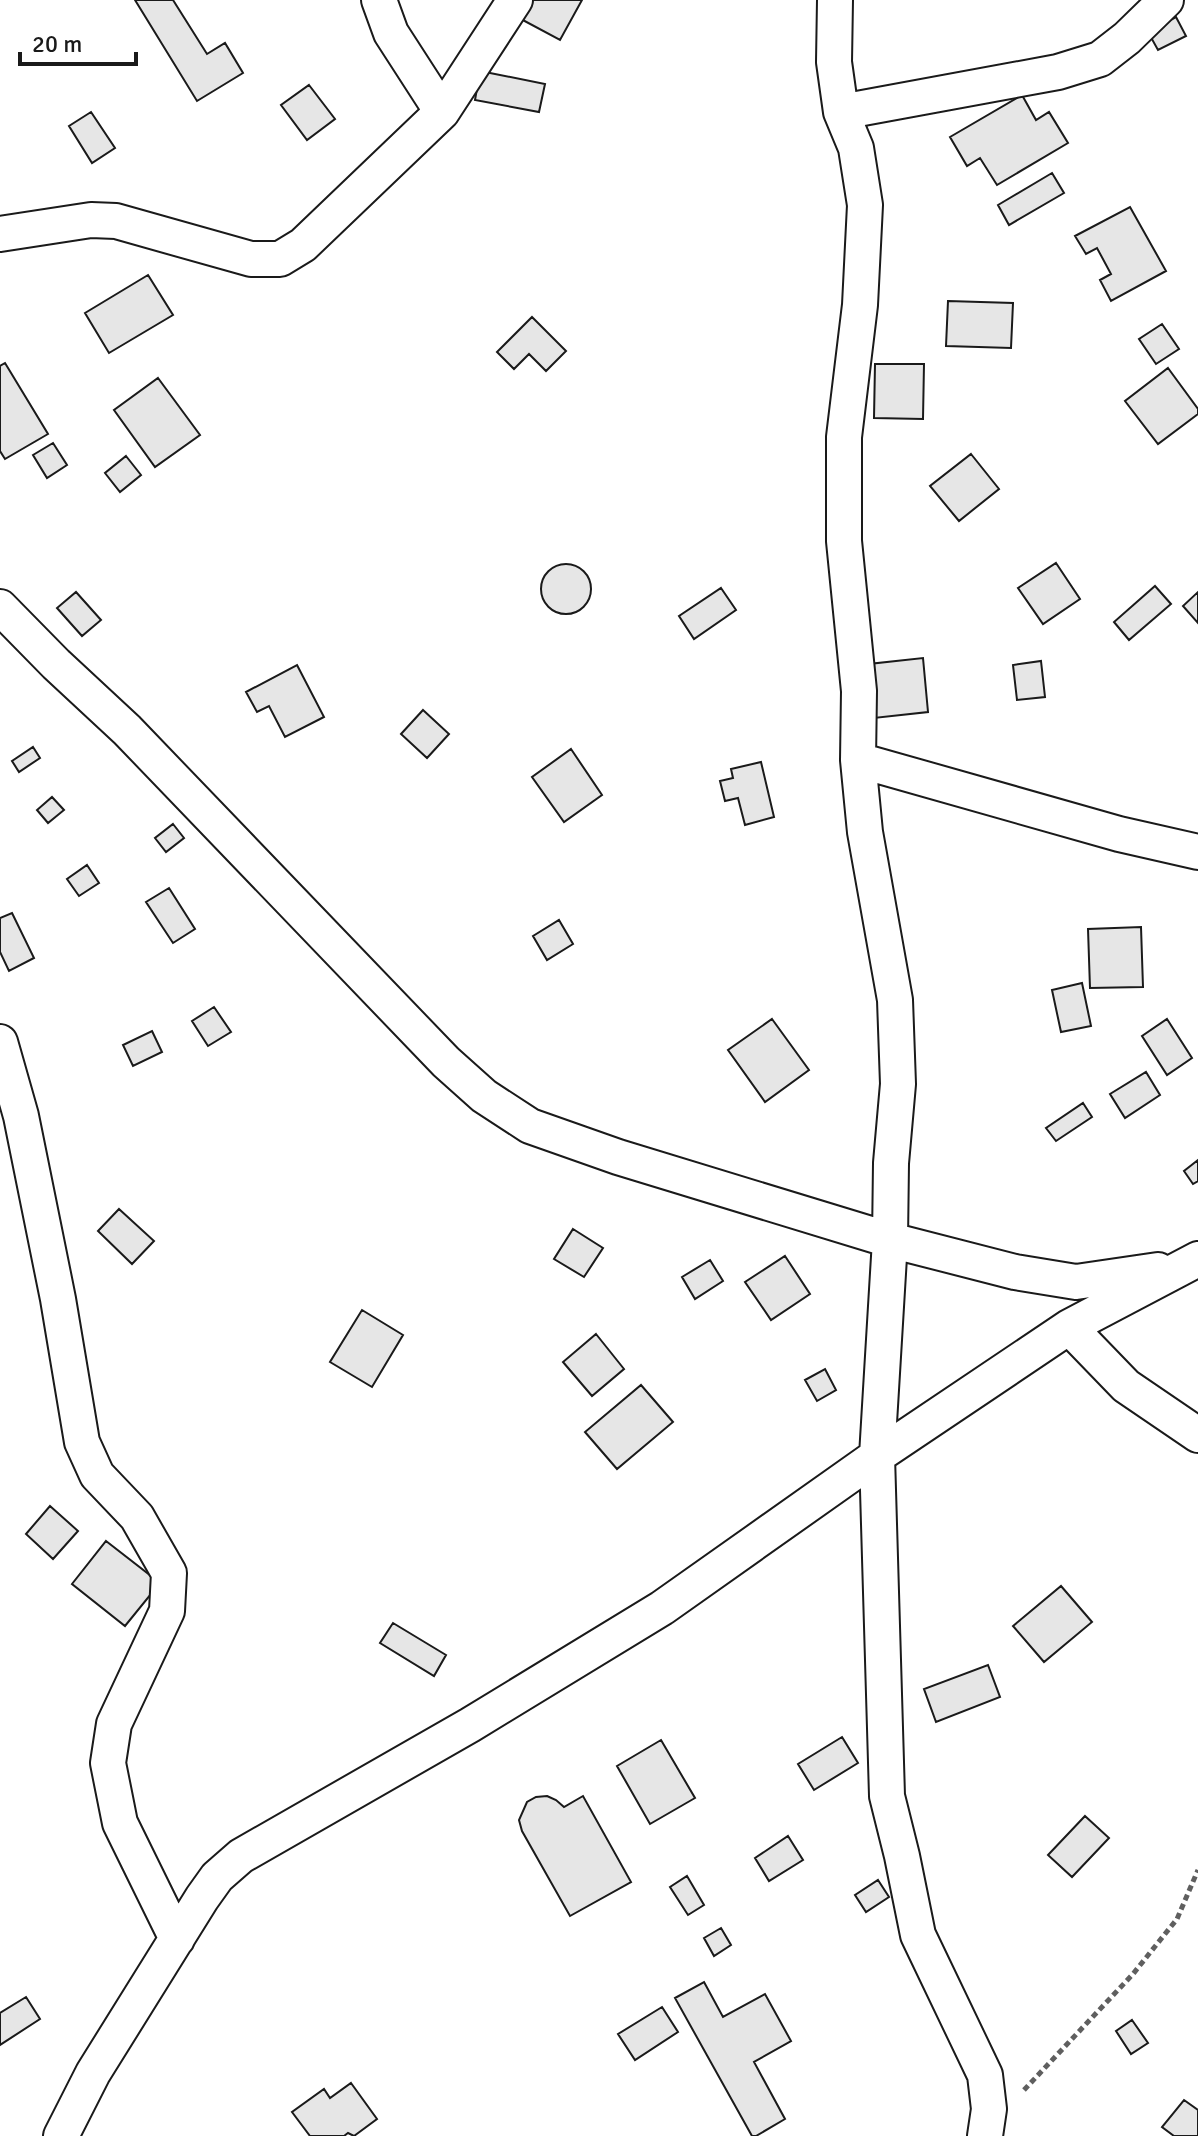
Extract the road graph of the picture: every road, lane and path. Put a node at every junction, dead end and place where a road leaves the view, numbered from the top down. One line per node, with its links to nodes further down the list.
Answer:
1 (379, 0): 5 (street)
2 (515, 0): 5 (street)
3 (835, 0): 6 (street)
4 (1166, 0): 6 (street)
5 (442, 112): 7 (street)
6 (841, 112): 9 (street)
7 (0, 234)
8 (0, 607): 12 (street)
9 (858, 760): 10 (street); 12 (street)
10 (1198, 852)
11 (0, 1042): 18 (street)
12 (890, 1240): 13 (street); 16 (street)
13 (1190, 1262): 14 (street)
14 (1069, 1327): 15 (street); 16 (street)
15 (1198, 1435)
16 (877, 1456): 18 (street); 19 (street)
17 (1198, 1870): 19 (path)
18 (177, 1939): 20 (street)
19 (986, 2132)
20 (61, 2136)

